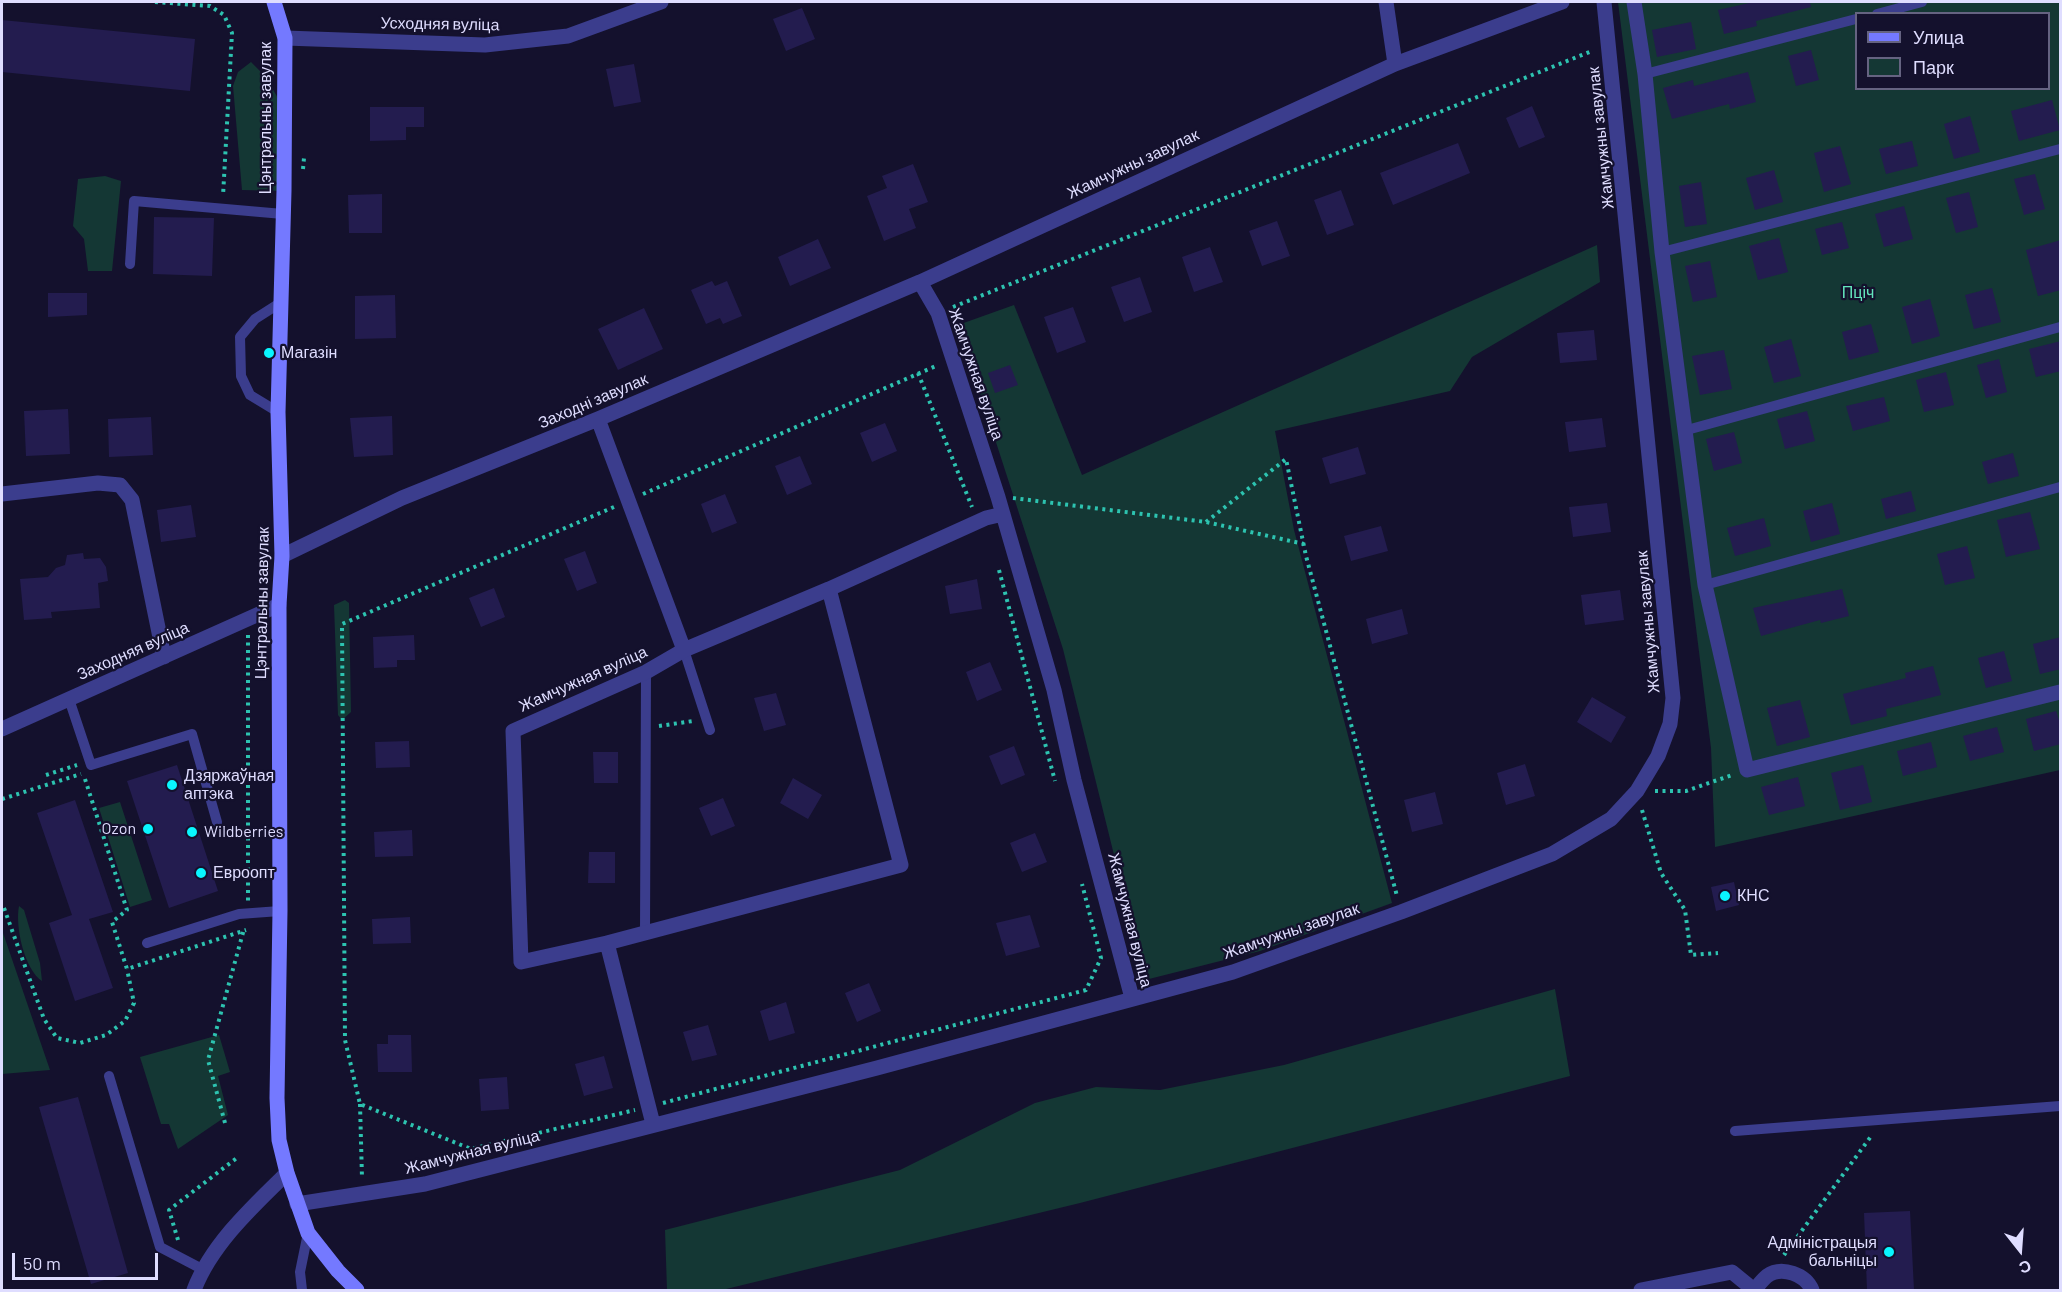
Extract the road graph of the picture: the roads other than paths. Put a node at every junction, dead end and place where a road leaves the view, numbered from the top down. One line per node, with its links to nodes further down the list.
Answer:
1 (274, 2): 10 (street, Цэнтральны завулак)
2 (661, 2): 10 (street, Усходняя вуліца)
3 (1386, 2): 11 (street)
4 (1562, 2): 11 (street, Жамчужны завулак)
5 (1604, 2): 42 (street, Жамчужны завулак)
6 (1634, 2): 12 (street)
7 (1922, 2): 8 (lane)
8 (1884, 12)
9 (1855, 20): 12 (lane)
10 (285, 38): 14 (street, Цэнтральны завулак)
11 (1395, 64): 17 (street, Жамчужны завулак)
12 (1645, 74): 15 (street)
13 (2061, 149): 15 (lane)
14 (283, 214): 16 (lane); 18 (street, Цэнтральны завулак)
15 (1662, 252): 22 (street)
16 (130, 264)
17 (920, 282): 21 (street, Заходні завулак); 25 (street, Жамчужная вуліца)
18 (280, 303): 20 (street, Цэнтральны завулак); 20 (lane)
19 (2061, 327): 22 (lane)
20 (278, 412): 26 (street, Цэнтральны завулак)
21 (598, 419): 26 (street, Заходні завулак); 30 (street)
22 (1687, 430): 27 (street)
23 (2061, 487): 27 (lane)
24 (2, 494): 31 (street)
25 (1003, 514): 28 (street, Жамчужная вуліца); 42 (street, Жамчужная вуліца)
26 (282, 556): 29 (street, Цэнтральны завулак)
27 (1705, 585): 33 (street)
28 (829, 589): 30 (street, Жамчужная вуліца); 39 (street, Жамчужная вуліца)
29 (279, 605): 31 (street, Заходняя вуліца); 38 (street, Цэнтральны завулак)
30 (684, 650): 32 (street, Жамчужная вуліца); 36 (lane)
31 (164, 657): 34 (street, Заходняя вуліца)
32 (646, 672): 39 (lane); 41 (street, Жамчужная вуліца)
33 (2061, 692)
34 (69, 699): 35 (street, Заходняя вуліца); 37 (lane)
35 (2, 729)
36 (710, 730)
37 (218, 822)
38 (280, 911): 40 (lane); 47 (street, Цэнтральны завулак)
39 (645, 932): 41 (street, Жамчужная вуліца)
40 (147, 943)
41 (607, 943): 45 (street)
42 (1132, 998): 45 (street, Жамчужная вуліца)
43 (109, 1076): 50 (lane)
44 (2061, 1106): 46 (lane)
45 (654, 1124): 48 (street, Жамчужная вуліца)
46 (1736, 1131)
47 (287, 1173): 48 (street, Цэнтральны завулак); 50 (street)
48 (297, 1204): 49 (street)
49 (308, 1233): 52 (lane); 53 (street)
50 (202, 1269): 51 (street)
51 (194, 1290)
52 (302, 1290)
53 (357, 1290)
54 (1641, 1290): 55 (street)
55 (1754, 1290): 56 (street)
56 (1812, 1290)

